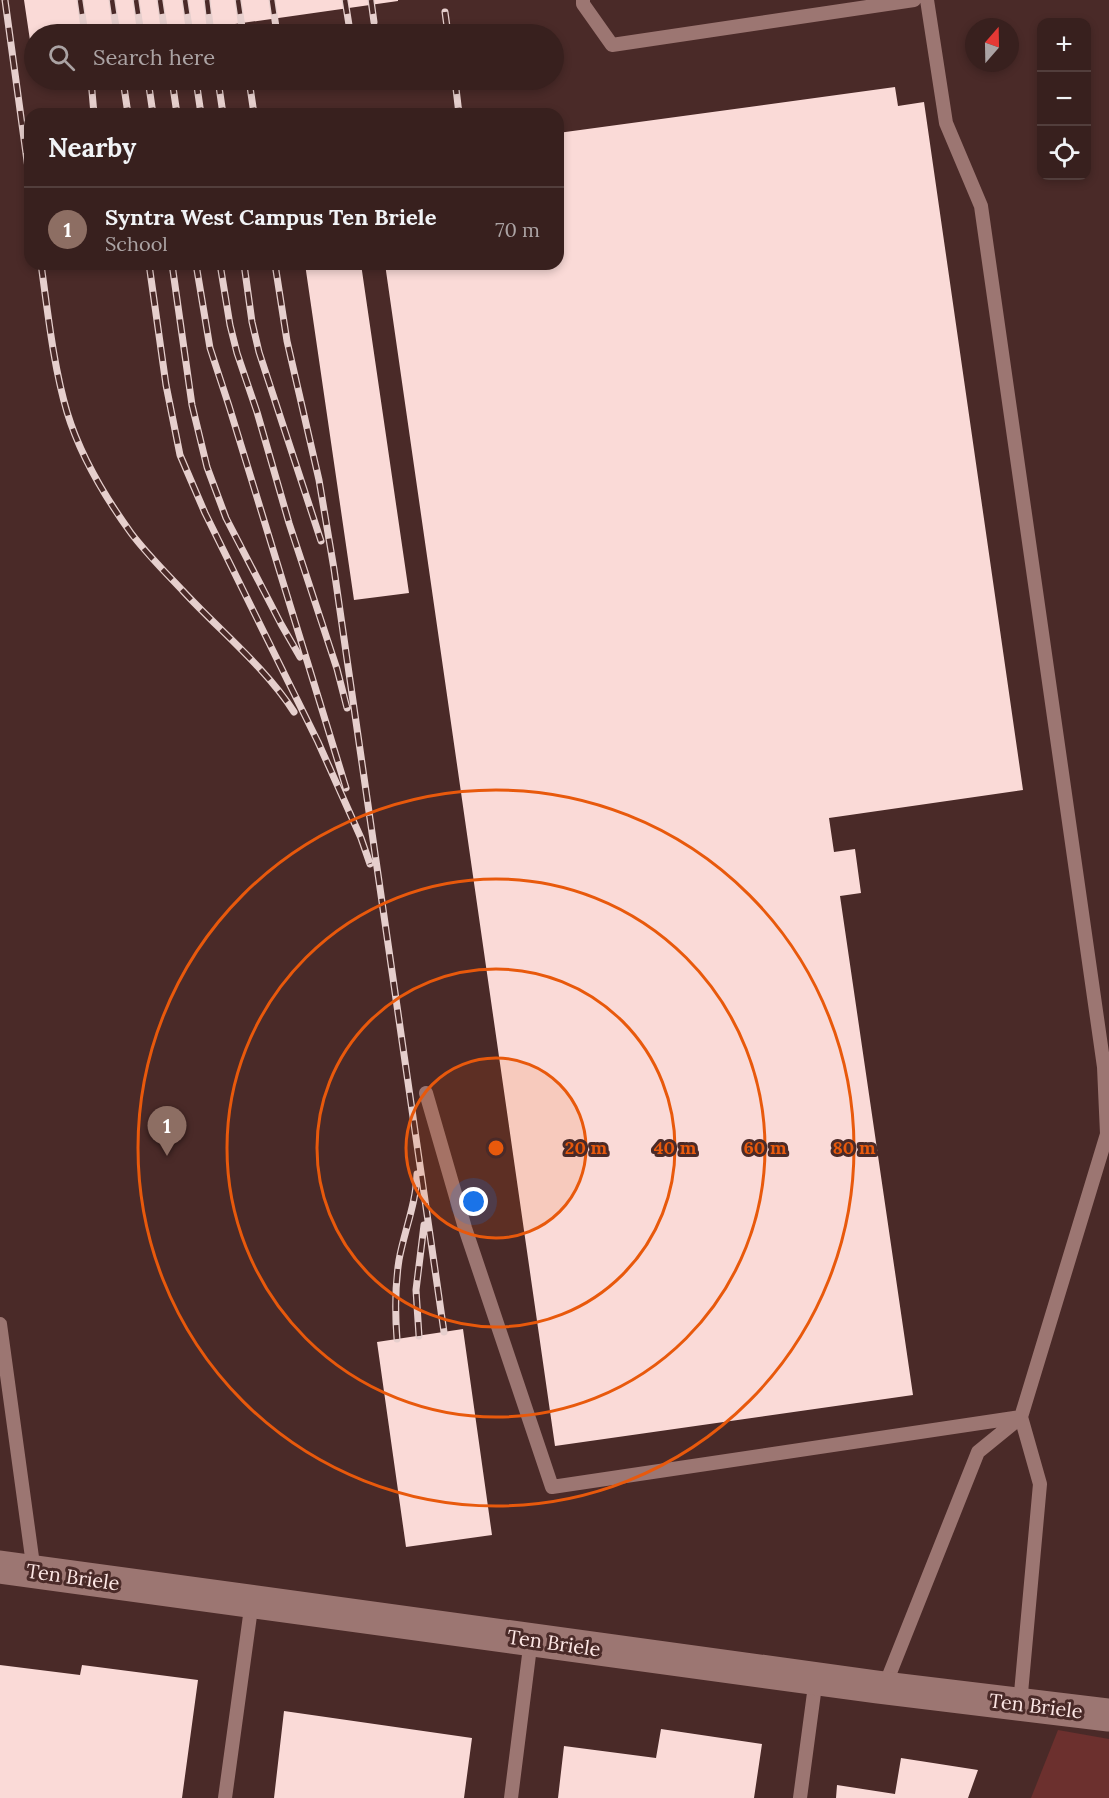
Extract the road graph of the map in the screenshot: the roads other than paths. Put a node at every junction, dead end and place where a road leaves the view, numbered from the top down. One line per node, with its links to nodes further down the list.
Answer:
1 (583, 0): 2 (lane)
2 (914, 0)
3 (927, 0): 6 (lane)
4 (426, 1093): 6 (lane)
5 (0, 1324): 8 (lane)
6 (1021, 1417): 12 (lane); 13 (lane)
7 (0, 1567): 8 (street, Ten Briele)
8 (34, 1572): 9 (street, Ten Briele)
9 (252, 1601): 10 (street, Ten Briele); 15 (lane)
10 (531, 1639): 11 (street, Ten Briele); 16 (lane)
11 (816, 1678): 12 (street, Ten Briele); 17 (lane)
12 (884, 1688): 13 (street, Ten Briele)
13 (1020, 1704): 14 (street, Ten Briele)
14 (1109, 1714)
15 (225, 1798)
16 (511, 1798)
17 (800, 1798)

